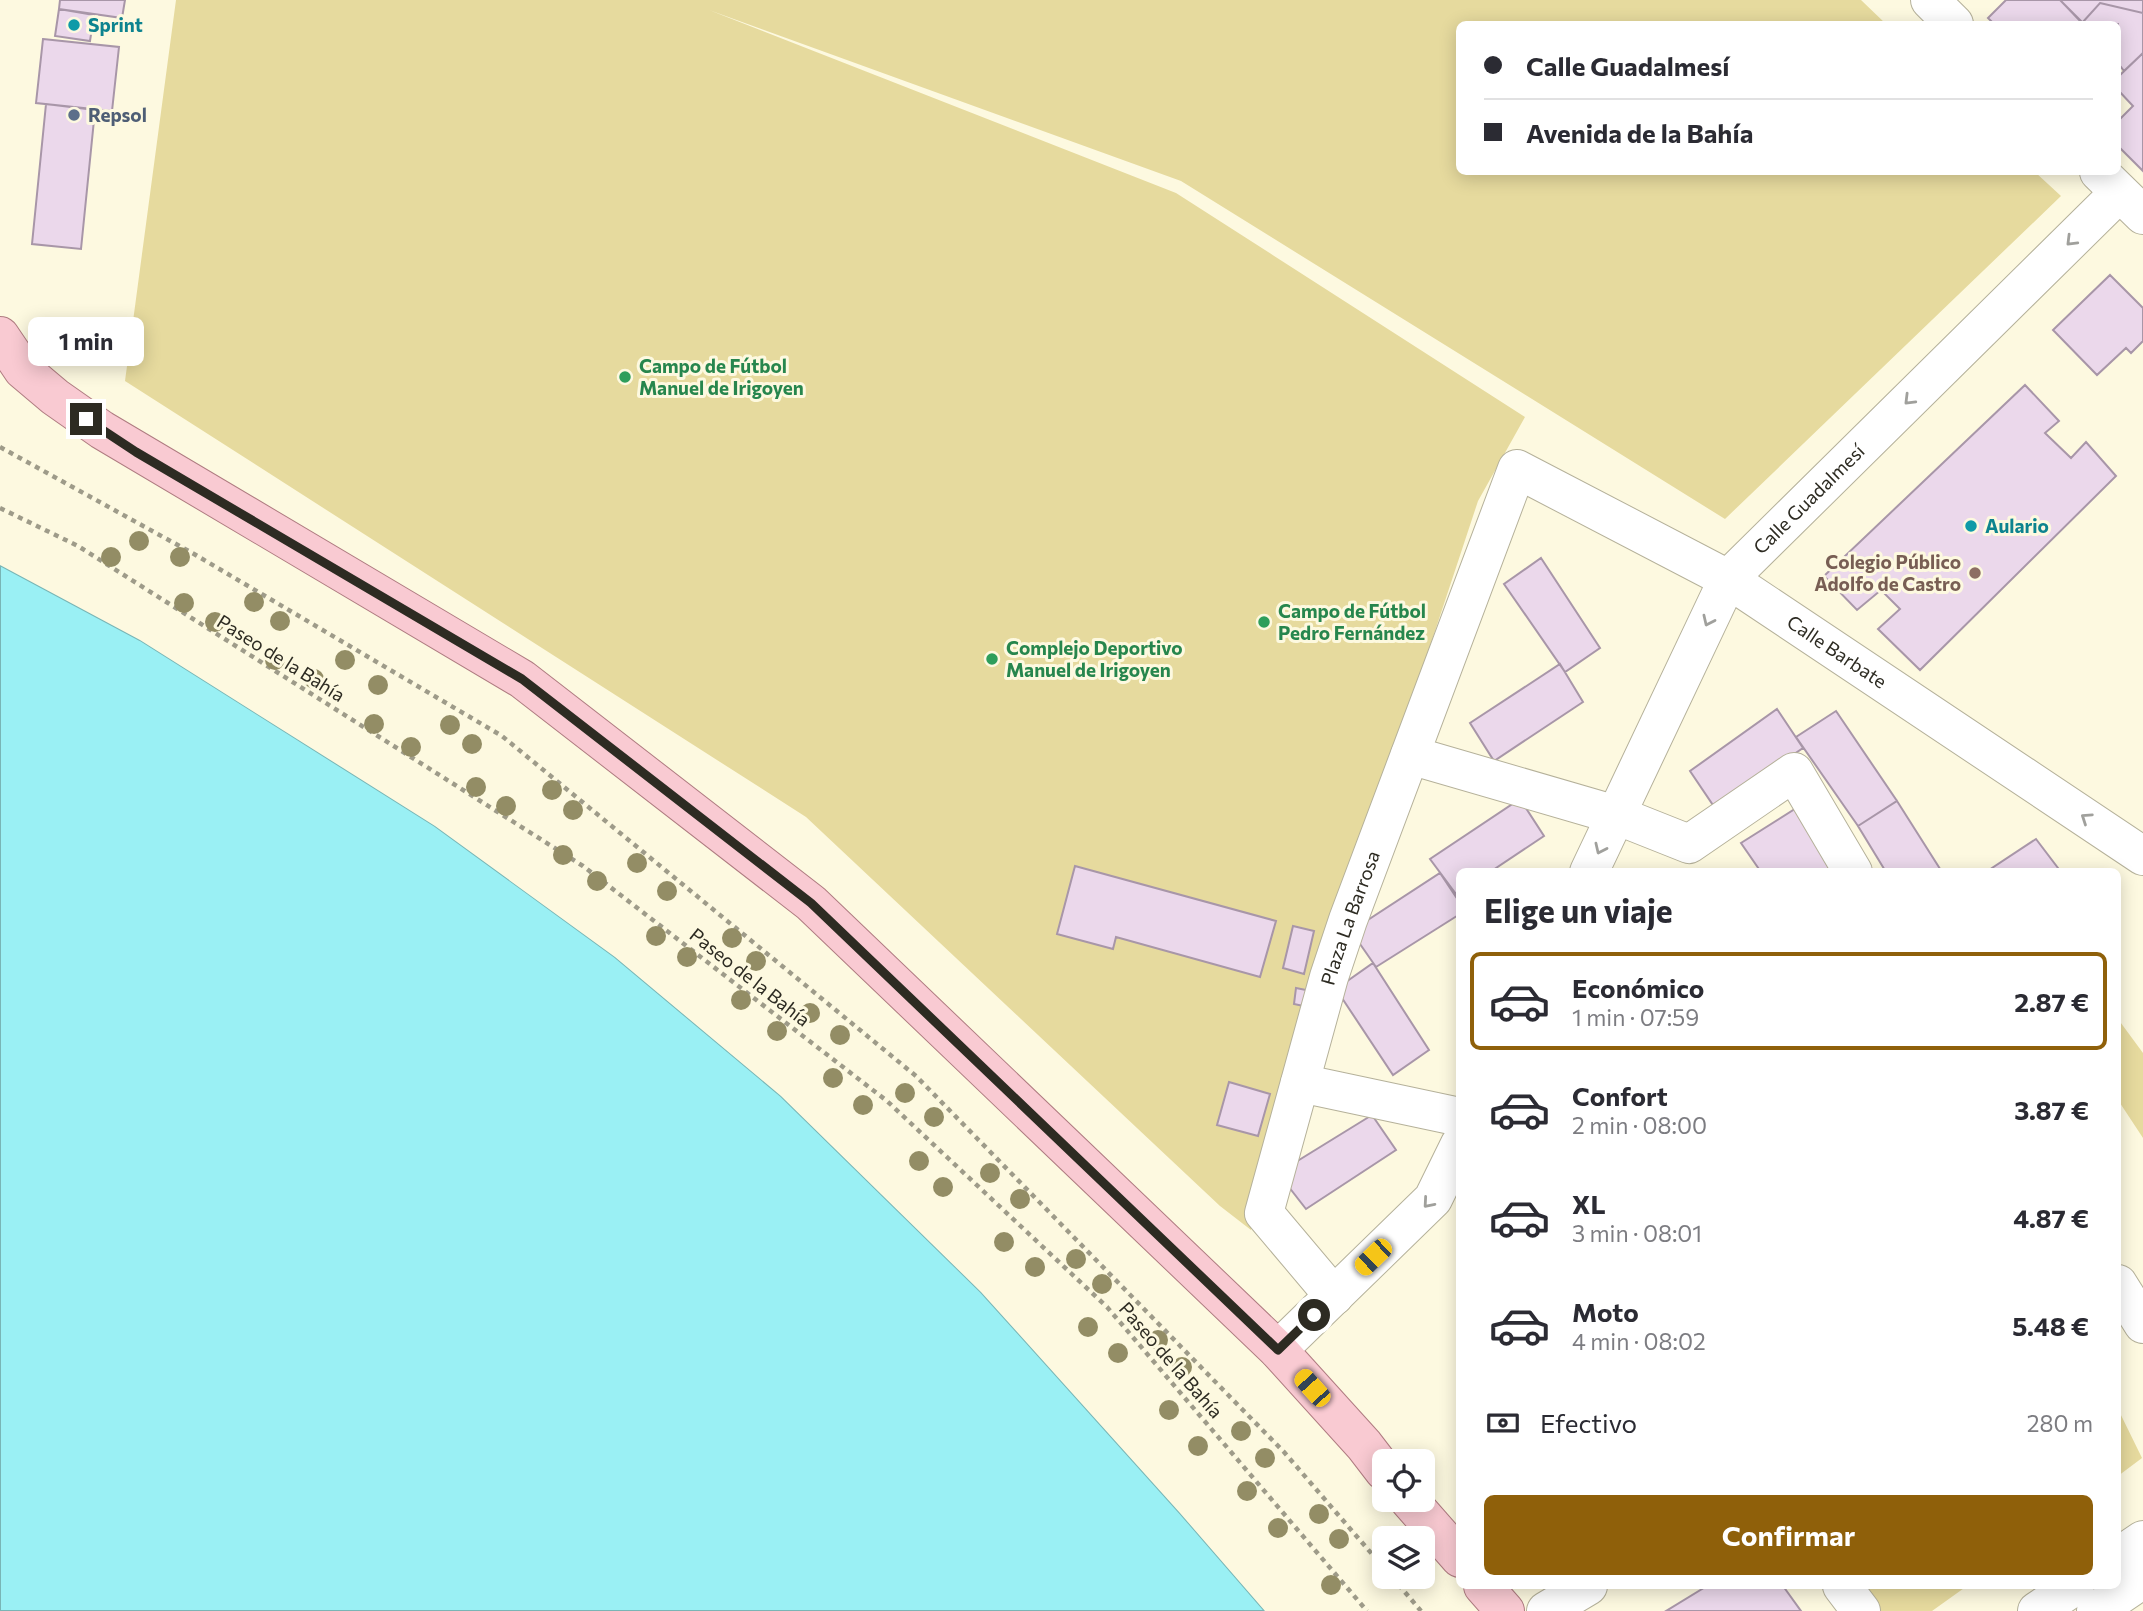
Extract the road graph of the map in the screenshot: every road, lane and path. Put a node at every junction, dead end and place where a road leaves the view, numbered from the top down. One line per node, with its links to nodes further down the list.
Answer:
1 (1930, 0): 2 (street)
2 (1951, 21)
3 (2120, 193): 10 (street, Calle Guadalmesí, one-way to 10)
4 (0, 336): 6 (main road)
5 (0, 384): 6 (main road)
6 (102, 430): 22 (main road)
7 (0, 447): 27 (path)
8 (1517, 469): 10 (street, Calle Barbate); 11 (street, Plaza La Barrosa)
9 (0, 508): 35 (path, Paseo de la Bahía)
10 (1728, 579): 12 (street, Calle Guadalmesí, one-way to 12); 13 (street, Calle Barbate, one-way to 10)
11 (1410, 755): 12 (street); 16 (street, Plaza La Barrosa)
12 (1616, 815): 14 (street, Calle Guadalmesí, one-way to 14); 15 (street)
13 (2143, 856)
14 (1591, 868)
15 (1851, 868)
16 (1300, 1083): 17 (street); 20 (street, Plaza La Barrosa)
17 (1456, 1116)
18 (1456, 1152): 20 (street, one-way to 20)
19 (2121, 1289): 21 (street)
20 (1334, 1296): 22 (street)
21 (2143, 1324)
22 (1278, 1350): 23 (main road)
23 (1372, 1455)
24 (1420, 1512): 26 (main road)
25 (2143, 1540): 28 (street)
26 (1456, 1553)
27 (1372, 1554)
28 (2121, 1555)
29 (2143, 1579): 41 (street)
30 (1402, 1589): 36 (path)
31 (1486, 1589): 37 (main road)
32 (1583, 1589): 38 (street)
33 (1844, 1589): 39 (street)
34 (2071, 1589): 40 (street)
35 (1367, 1611)
36 (1421, 1611)
37 (1505, 1611)
38 (1546, 1611)
39 (1861, 1611)
40 (2038, 1611)
41 (2096, 1611)

